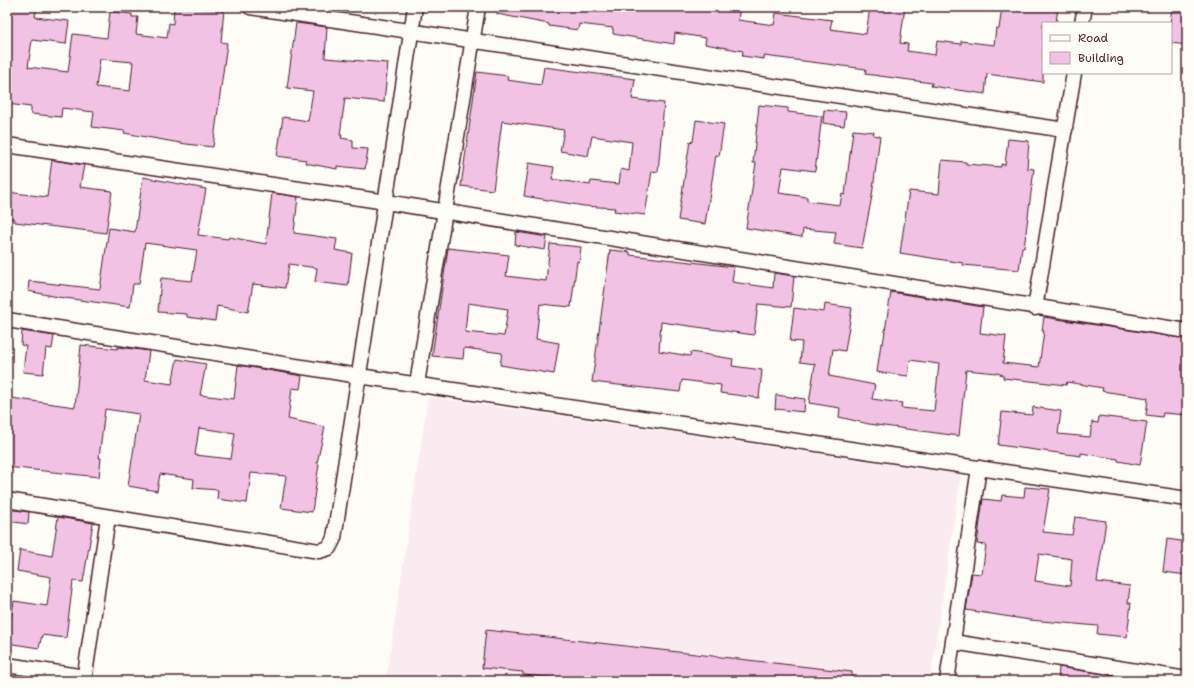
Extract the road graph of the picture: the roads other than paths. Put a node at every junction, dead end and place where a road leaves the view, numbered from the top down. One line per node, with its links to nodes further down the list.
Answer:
1 (250, 7): 6 (street)
2 (415, 7): 6 (street)
3 (478, 7): 7 (street)
4 (1085, 7): 5 (street)
5 (1082, 22)
6 (411, 32): 7 (street); 11 (street)
7 (472, 42): 9 (street); 12 (street)
8 (1074, 74): 9 (street)
9 (1065, 130): 13 (street)
10 (7, 145): 11 (street)
11 (386, 202): 12 (street); 16 (street)
12 (445, 212): 13 (street); 17 (street)
13 (1035, 308): 15 (street)
14 (7, 320): 16 (street)
15 (1187, 332)
16 (359, 376): 17 (street); 21 (street)
17 (417, 384): 18 (street)
18 (979, 468): 19 (street); 22 (street)
19 (1187, 499)
20 (7, 500): 21 (street)
21 (108, 517): 24 (street)
22 (953, 642): 25 (street); 26 (street)
23 (7, 665): 24 (street)
24 (85, 679)
25 (1187, 679)
26 (947, 681)

